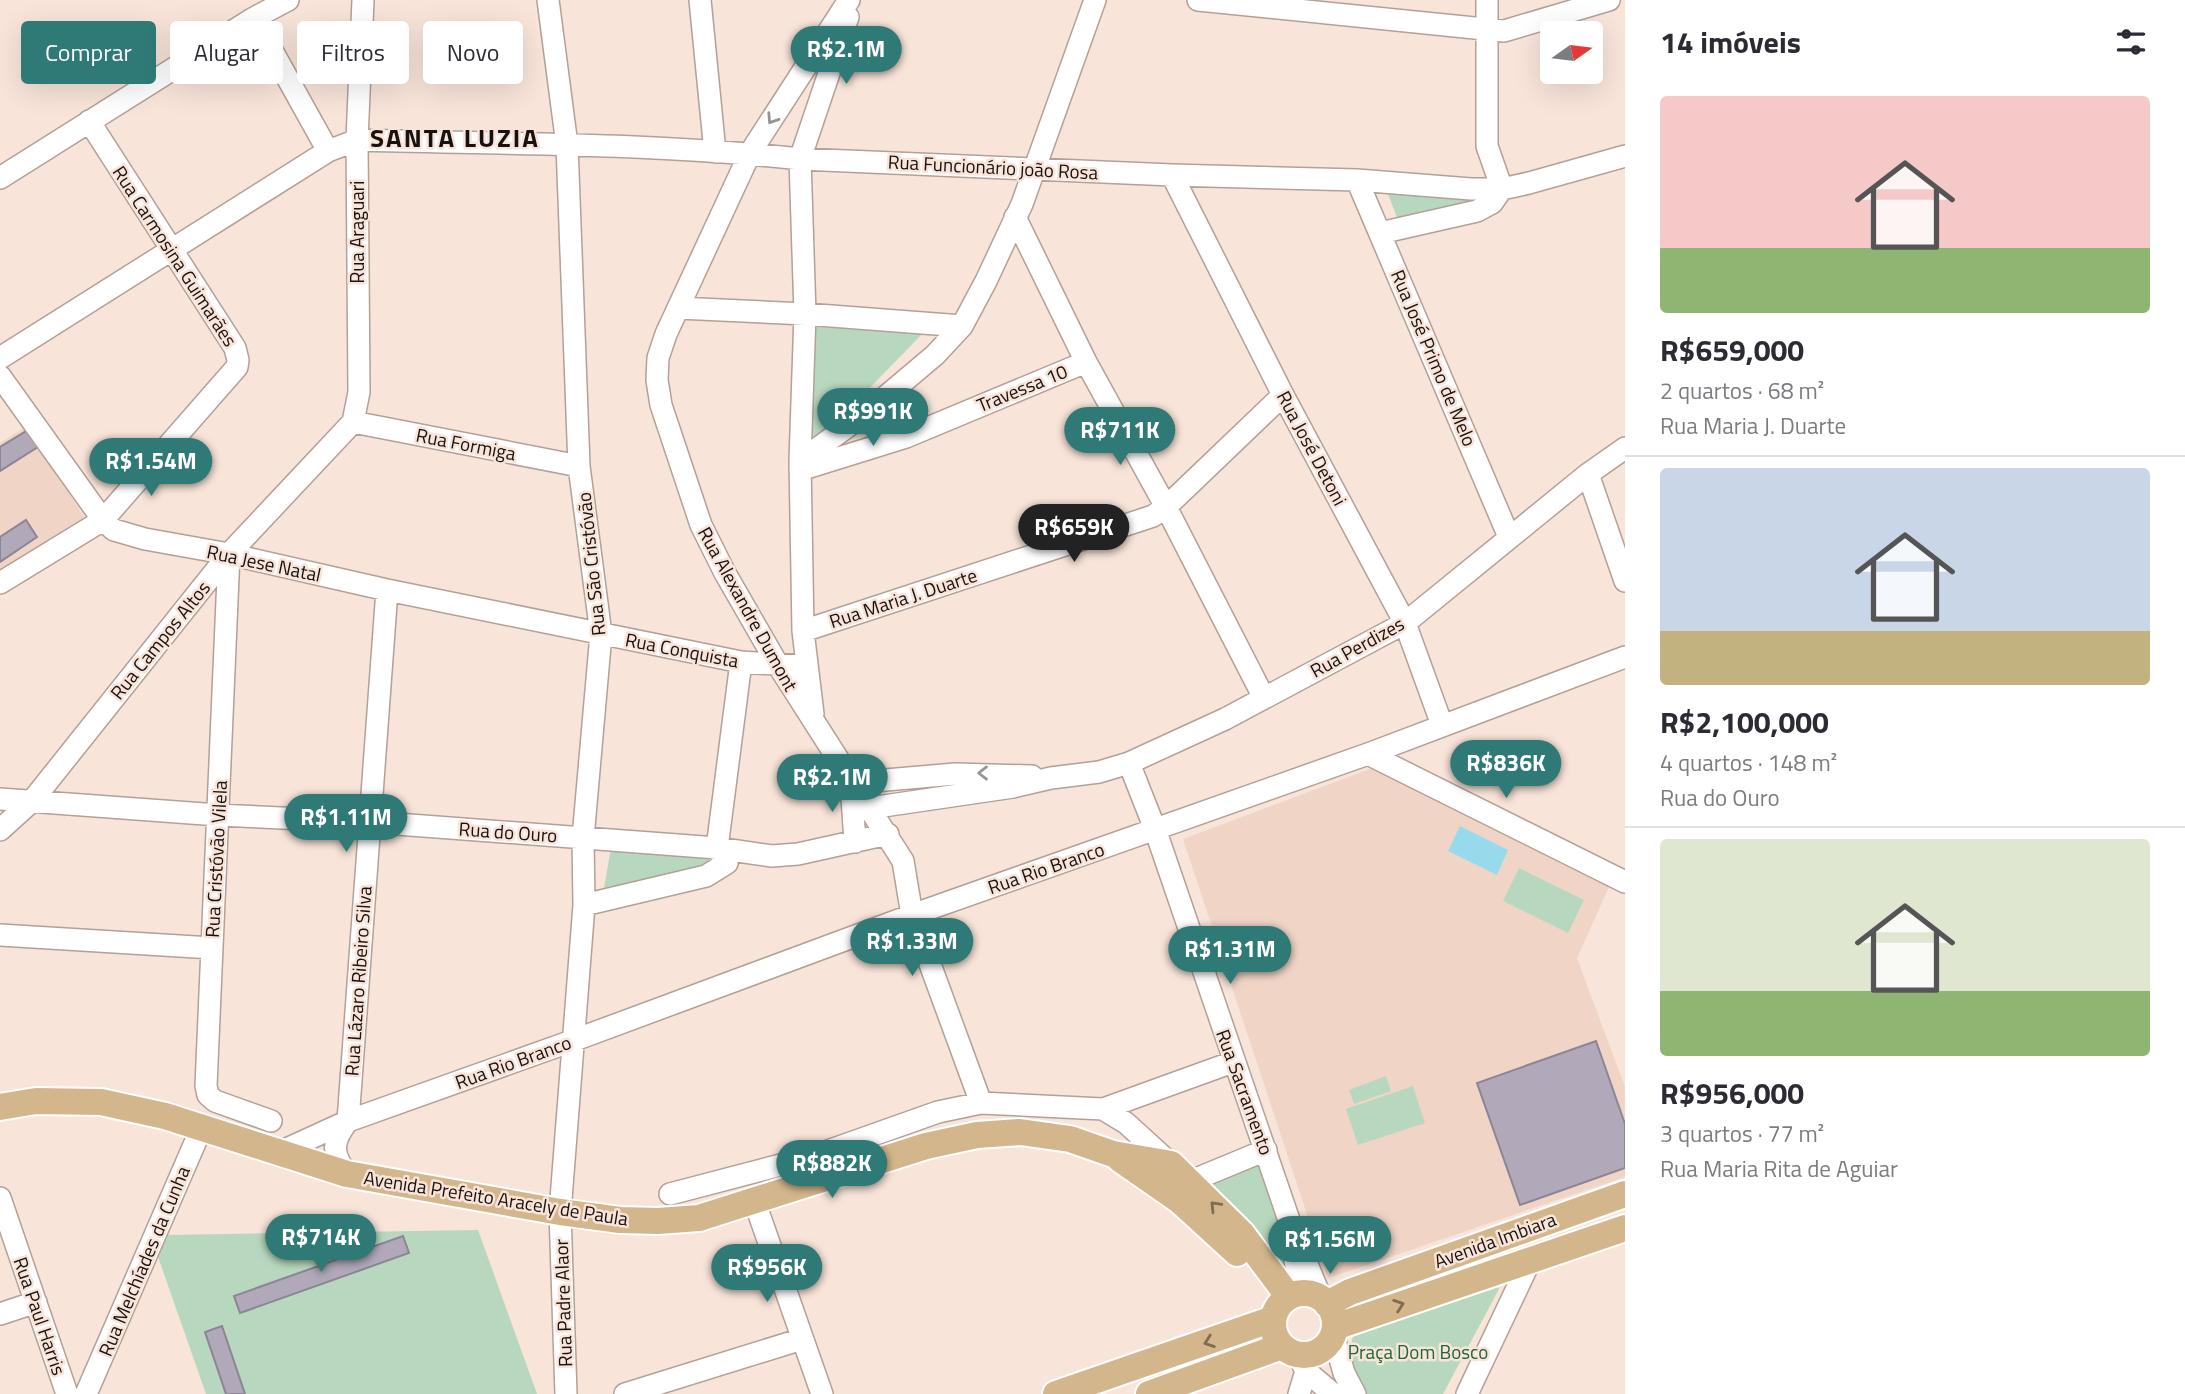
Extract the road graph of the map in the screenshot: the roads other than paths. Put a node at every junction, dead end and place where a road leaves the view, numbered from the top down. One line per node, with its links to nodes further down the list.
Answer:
1 (288, 0): 10 (street)
2 (363, 0): 13 (street, Rua Araguari)
3 (548, 0): 14 (street, Rua São Cristóvão)
4 (700, 0): 16 (street)
5 (851, 0): 17 (street, Rua Alexandre Dumont, one-way to 17); 19 (street)
6 (1095, 0): 20 (street)
7 (1198, 0): 11 (street)
8 (1487, 0): 11 (street)
9 (1609, 0): 11 (street)
10 (254, 18): 12 (street); 15 (street)
11 (1487, 29): 24 (street)
12 (89, 121): 22 (street); 27 (street, Rua Carmosina Guimarães)
13 (357, 141): 14 (street, Rua Funcionário joão Rosa); 15 (street); 36 (street, Rua Araguari)
14 (567, 145): 16 (street, Rua Funcionário joão Rosa); 40 (street, Rua São Cristóvão)
15 (328, 151): 27 (street)
16 (715, 152): 17 (street, Rua Funcionário joão Rosa)
17 (750, 153): 19 (street, Rua Funcionário joão Rosa); 28 (street, Rua Alexandre Dumont)
18 (1625, 156): 24 (street, Rua Funcionário joão Rosa)
19 (800, 159): 20 (street, Rua Funcionário joão Rosa); 29 (street)
20 (1034, 169): 21 (street, Rua Funcionário joão Rosa); 25 (street)
21 (1172, 175): 23 (street, Rua Funcionário joão Rosa); 34 (street, Rua José Detoni)
22 (0, 178)
23 (1357, 180): 24 (street, Rua Funcionário joão Rosa); 26 (street, Rua José Primo de Melo)
24 (1502, 188): 26 (street)
25 (1015, 217): 30 (street); 32 (street)
26 (1381, 233): 44 (street, Rua José Primo de Melo)
27 (170, 250): 31 (street); 43 (street, Rua Carmosina Guimarães)
28 (678, 308): 29 (street); 54 (street, Rua Alexandre Dumont)
29 (805, 314): 30 (street); 39 (street)
30 (962, 326): 35 (street)
31 (0, 358)
32 (1086, 362): 37 (street, Travessa 10); 42 (street)
33 (0, 376): 43 (street, Rua Jese Natal)
34 (1283, 395): 42 (street, Rua Maria J. Duarte); 49 (street, Rua José Detoni)
35 (865, 414): 37 (street); 39 (street)
36 (353, 422): 40 (street, Rua Formiga); 45 (street, Rua Campos Altos)
37 (906, 437): 39 (street, Travessa 10)
38 (1625, 448): 41 (street, Rua Perdizes)
39 (800, 465): 50 (street)
40 (579, 466): 51 (street, Rua São Cristóvão)
41 (1588, 474): 44 (street, Rua Perdizes); 46 (street)
42 (1166, 507): 50 (street, Rua Maria J. Duarte); 56 (street)
43 (103, 520): 45 (street, Rua Jese Natal); 47 (street, Rua Carmosina Guimarães)
44 (1509, 537): 49 (street, Rua Perdizes)
45 (229, 554): 48 (street, Rua Jese Natal); 64 (street, Rua Campos Altos); 66 (street, Rua Cristóvão Vilela)
46 (1625, 581)
47 (0, 583)
48 (387, 590): 51 (street, Rua Jese Natal); 67 (street, Rua Lázaro Ribeiro Silva)
49 (1405, 622): 56 (street, Rua Perdizes); 58 (street, Rua José Detoni)
50 (803, 631): 55 (street)
51 (601, 634): 53 (street, Rua Conquista); 71 (street, Rua São Cristóvão)
52 (1625, 657): 58 (street, Rua Rio Branco)
53 (741, 662): 54 (street, Rua Conquista); 73 (street)
54 (778, 665): 55 (street, Rua Conquista); 57 (street, Rua Alexandre Dumont)
55 (806, 666): 57 (street)
56 (1264, 698): 60 (street, Rua Perdizes)
57 (814, 723): 62 (street, Rua Alexandre Dumont)
58 (1443, 725): 59 (street, Rua Rio Branco)
59 (1368, 754): 69 (street, Rua Rio Branco); 74 (street)
60 (1129, 763): 61 (street, Rua Perdizes); 69 (street, Rua Sacramento)
61 (1051, 778): 62 (street, one-way to 62); 65 (street)
62 (851, 783): 65 (street, Rua Alexandre Dumont); 72 (street)
63 (0, 799): 64 (street, Rua do Ouro)
64 (32, 801): 66 (street, Rua do Ouro); 68 (street, Rua Campos Altos)
65 (870, 808): 70 (street, Rua Alexandre Dumont)
66 (218, 815): 67 (street, Rua do Ouro); 78 (street, Rua Cristóvão Vilela)
67 (370, 822): 71 (street, Rua do Ouro); 85 (street, Rua Lázaro Ribeiro Silva)
68 (0, 830)
69 (1155, 830): 76 (street, Rua Rio Branco); 80 (street, Rua Sacramento)
70 (888, 834): 72 (street, Rua do Ouro); 76 (street, Rua Alexandre Dumont)
71 (583, 838): 73 (street, Rua do Ouro); 75 (street, Rua São Cristóvão)
72 (855, 842): 73 (street, Rua do Ouro)
73 (717, 848): 75 (street)
74 (1625, 883)
75 (584, 905): 79 (street, Rua São Cristóvão)
76 (912, 915): 79 (street, Rua Rio Branco); 81 (street, Rua Alexandre Dumont)
77 (0, 935): 78 (street)
78 (212, 948): 84 (street, Rua Cristóvão Vilela)
79 (572, 1041): 85 (street, Rua Rio Branco); 97 (street, Rua São Cristóvão)
80 (1233, 1062): 83 (street); 87 (street, Rua Sacramento)
81 (981, 1103): 83 (street); 93 (street)
82 (0, 1107): 86 (main road, Avenida Prefeito Aracely de Paula)
83 (1103, 1109): 90 (street, Avenida Prefeito Aracely de Paula)
84 (271, 1121)
85 (348, 1121): 88 (street, Rua Rio Branco); 91 (street, Rua Lázaro Ribeiro Silva)
86 (201, 1129): 88 (main road, Avenida Prefeito Aracely de Paula); 107 (street, Rua Melchíades da Cunha)
87 (1266, 1150): 92 (street); 102 (street, Rua Sacramento)
88 (278, 1153): 91 (main road, Avenida Prefeito Aracely de Paula)
89 (1113, 1154): 90 (main road, Avenida Prefeito Aracely de Paula); 96 (main road, Avenida Prefeito Aracely de Paula); 99 (main road, Avenida Prefeito Aracely de Paula)
90 (1171, 1164): 92 (main road, Avenida Prefeito Aracely de Paula)
91 (347, 1174): 97 (main road, Avenida Prefeito Aracely de Paula)
92 (1191, 1181): 99 (main road, Avenida Prefeito Aracely de Paula, one-way to 92)
93 (670, 1194)
94 (1625, 1194): 102 (main road, Avenida Imbiara)
95 (0, 1198): 101 (street, Rua Paul Harris)
96 (754, 1200): 97 (main road, Avenida Prefeito Aracely de Paula); 104 (street)
97 (560, 1212): 108 (street, Rua Padre Alaor)
98 (1625, 1228): 100 (main road, Avenida Imbiara)
99 (1235, 1239): 102 (main road, Avenida Prefeito Aracely de Paula)
100 (1530, 1261): 102 (main road, Avenida Imbiara, one-way to 100); 116 (street)
101 (36, 1302): 103 (street); 106 (street, Rua Paul Harris)
102 (1308, 1310): 105 (main road, Avenida Prefeito Aracely de Paula); 105 (main road); 111 (main road, Avenida Imbiara, one-way to 111); 115 (street, Rua Sacramento)
103 (0, 1314)
104 (802, 1339): 109 (street); 110 (street)
105 (1295, 1357): 112 (main road); 113 (street); 114 (street)
106 (67, 1394)
107 (86, 1394)
108 (566, 1394)
109 (625, 1394)
110 (822, 1394)
111 (1056, 1394)
112 (1149, 1394)
113 (1299, 1394)
114 (1333, 1394)
115 (1355, 1394)
116 (1467, 1394)

